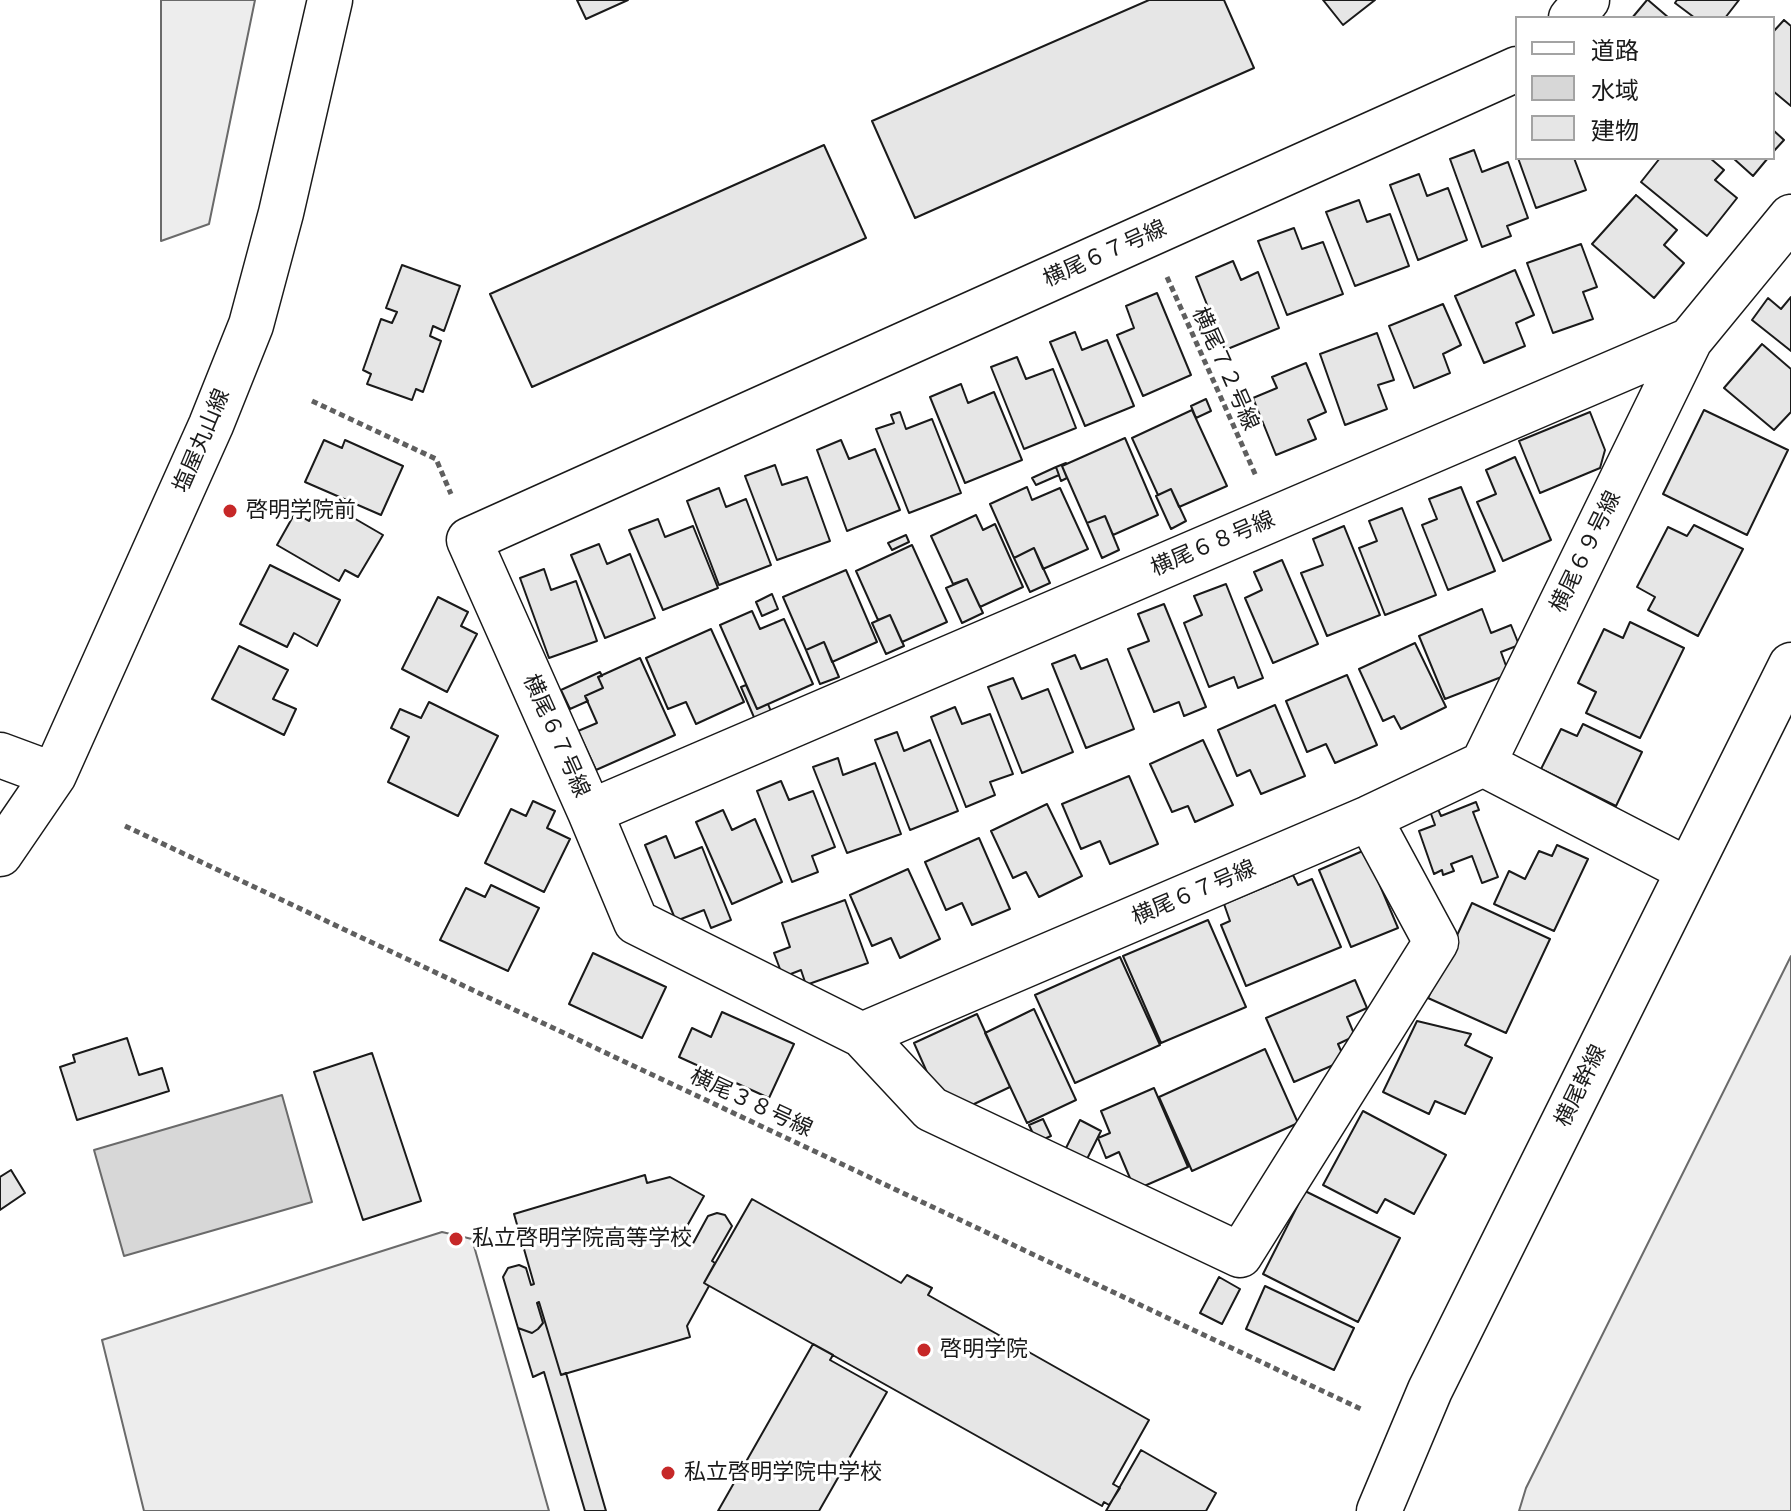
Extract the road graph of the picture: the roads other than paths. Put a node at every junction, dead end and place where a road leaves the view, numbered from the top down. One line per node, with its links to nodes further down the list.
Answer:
1 (330, 0): 10 (street, 塩屋丸山線)
2 (1587, 0): 3 (street)
3 (1573, 16)
4 (1515, 70): 11 (street, 横尾６７号線)
5 (1791, 217): 6 (street, 横尾６８号線)
6 (1690, 340): 9 (street, 横尾６９号線); 11 (street, 横尾６８号線)
7 (1791, 665): 14 (street, 横尾幹線)
8 (0, 755): 10 (street)
9 (1483, 764): 12 (street, 横尾６７号線); 14 (street)
10 (54, 775): 13 (street, 塩屋丸山線)
11 (590, 812): 15 (street, 横尾６７号線)
12 (1369, 818): 15 (street, 横尾６７号線); 15 (street)
13 (0, 854)
14 (1688, 870): 16 (street, 横尾幹線)
15 (862, 1035)
16 (1379, 1511)

